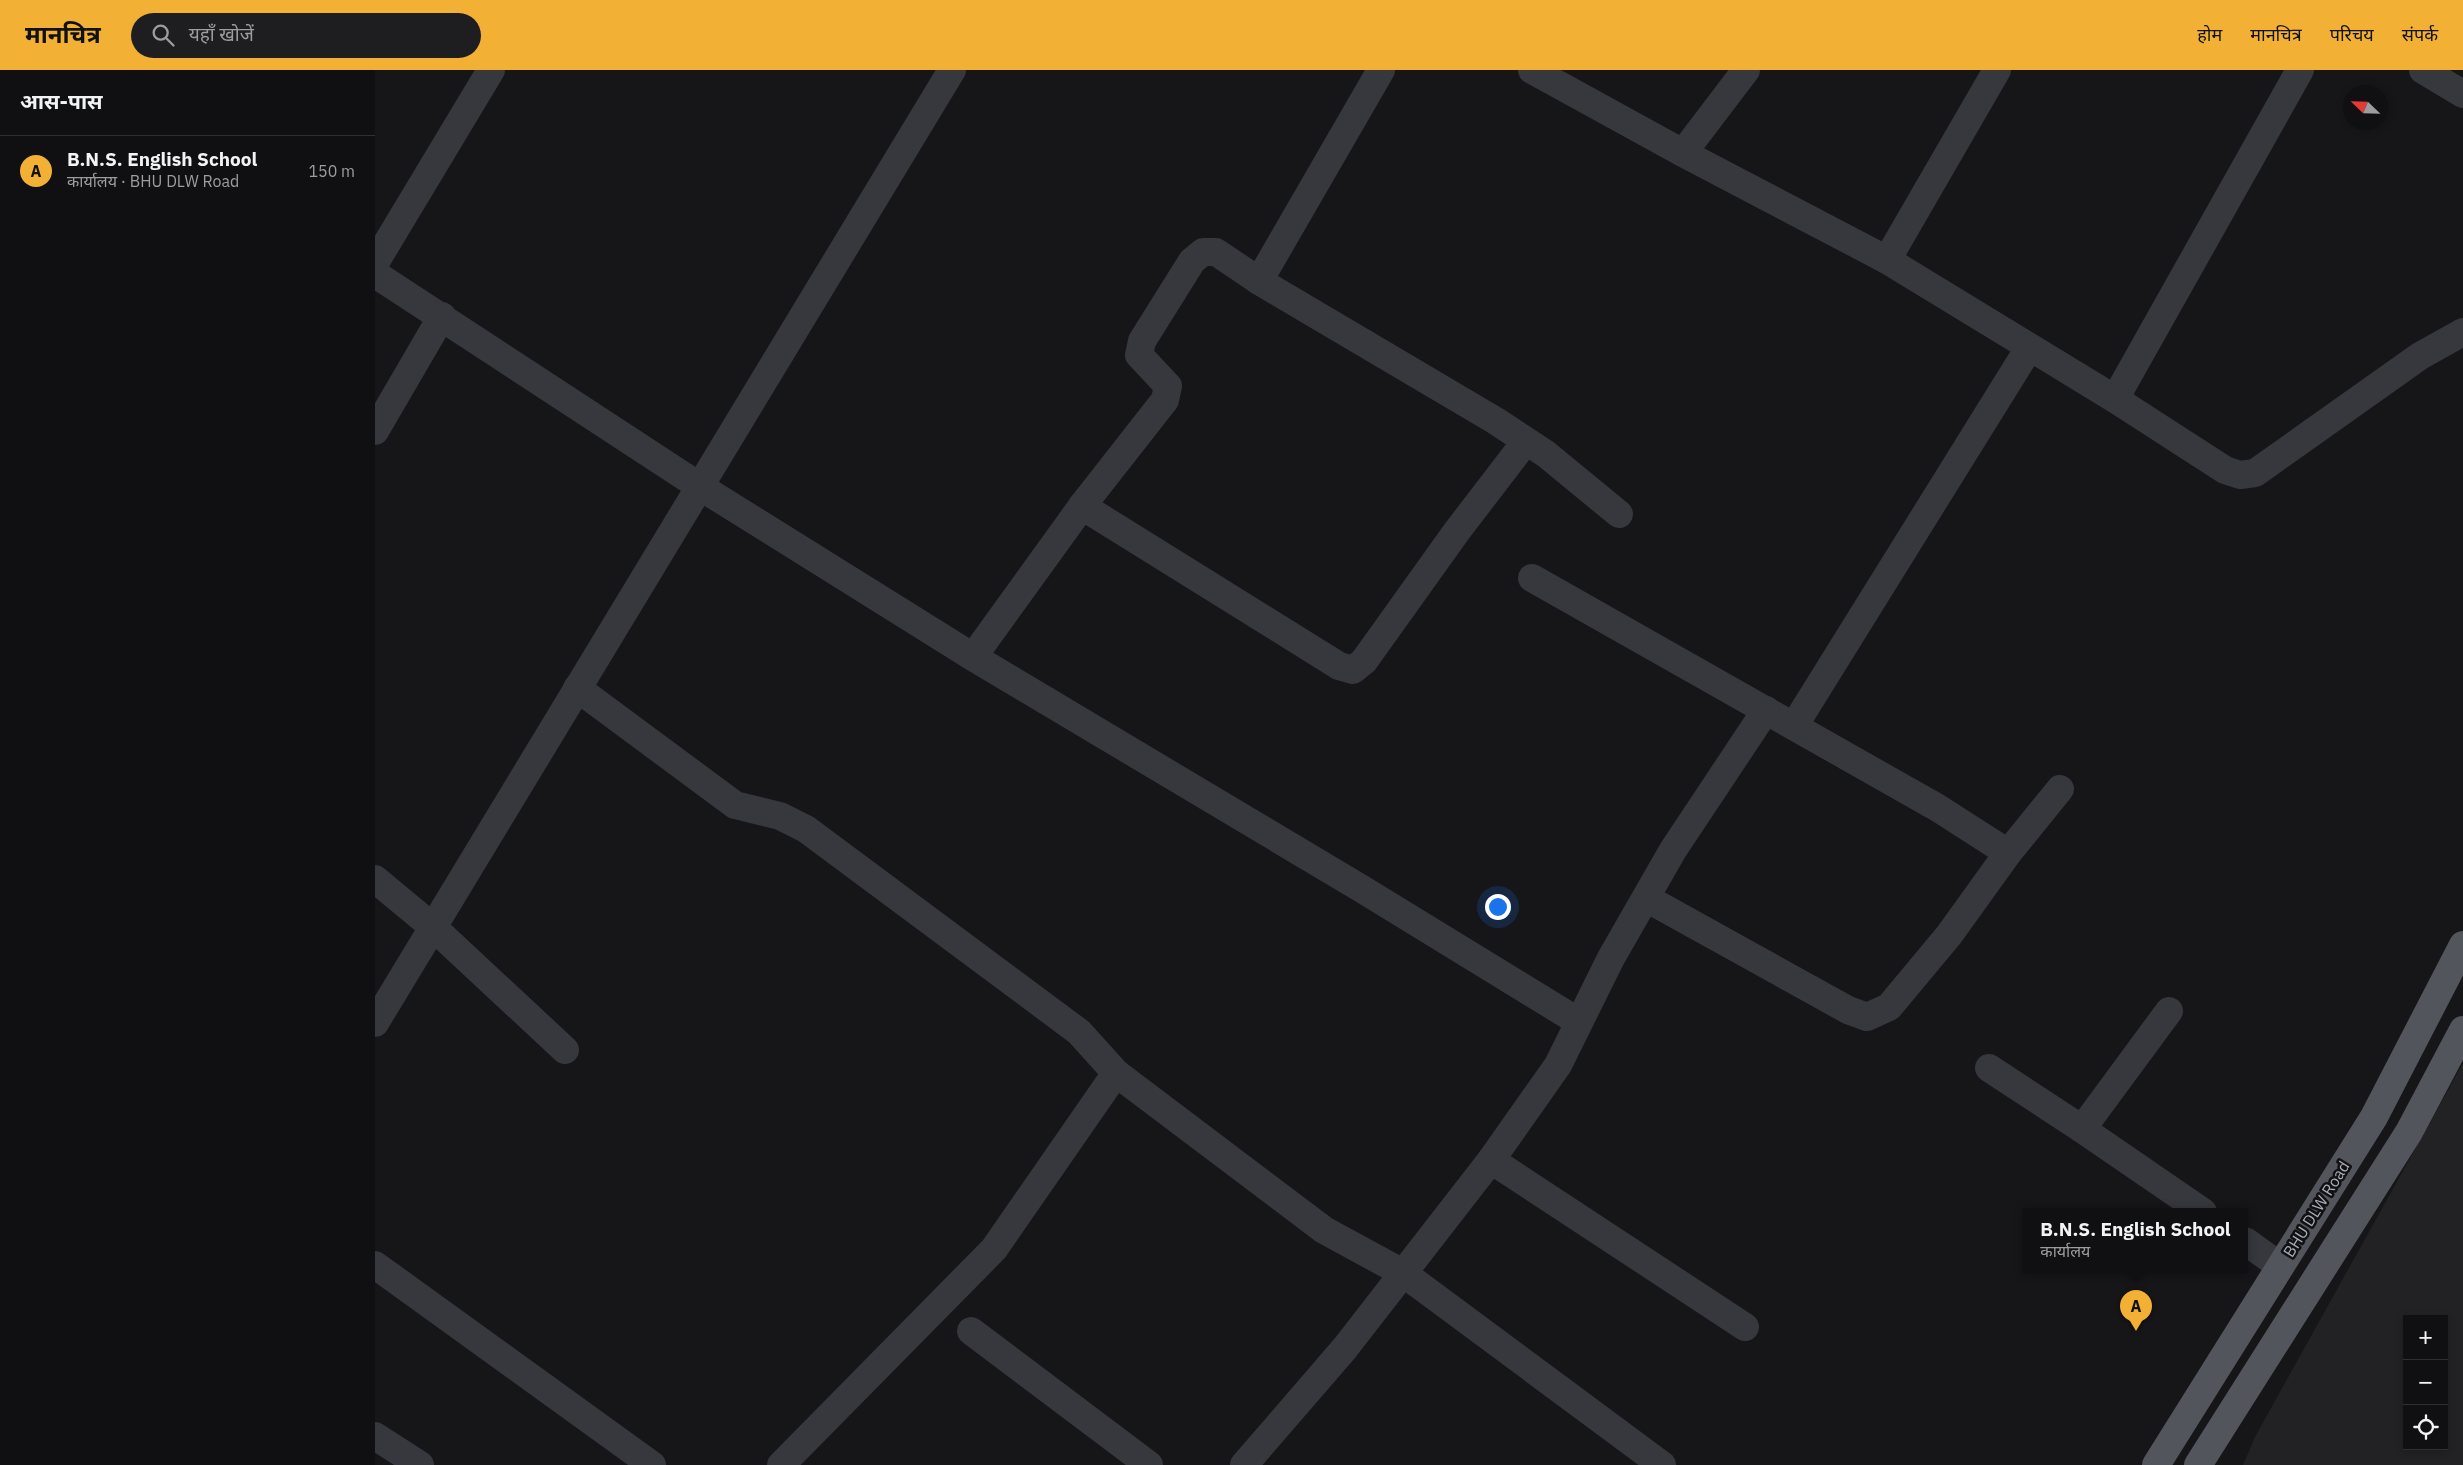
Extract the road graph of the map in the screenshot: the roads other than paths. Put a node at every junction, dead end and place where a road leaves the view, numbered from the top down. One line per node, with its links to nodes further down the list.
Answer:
1 (491, 70): 13 (street)
2 (952, 70): 22 (street)
3 (1381, 70): 15 (street)
4 (1532, 70): 9 (street)
5 (1746, 70): 11 (street)
6 (1997, 70): 12 (street)
7 (2300, 70): 19 (street)
8 (2423, 70): 10 (street)
9 (1568, 78): 11 (street)
10 (2463, 94)
11 (1683, 153): 12 (street)
12 (1887, 260): 18 (street)
13 (375, 263)
14 (375, 274): 16 (street)
15 (1259, 281): 21 (street); 23 (street)
16 (442, 316): 20 (street); 22 (street)
17 (2463, 332): 19 (street)
18 (2029, 348): 19 (street); 29 (street)
19 (2115, 399)
20 (375, 431)
21 (1526, 441): 23 (street); 24 (street)
22 (699, 486): 26 (street); 27 (street)
23 (1082, 506): 26 (street)
24 (1619, 514)
25 (1532, 578): 28 (street)
26 (973, 657): 37 (street)
27 (577, 688): 34 (street); 42 (street)
28 (1766, 710): 29 (street); 33 (street)
29 (1794, 726): 31 (street)
30 (2059, 789): 31 (street)
31 (2008, 853): 33 (street)
32 (375, 879): 34 (street)
33 (1646, 898): 37 (street)
34 (434, 928): 38 (street); 40 (street)
35 (2463, 945): 48 (main road, BHU DLW Road)
36 (2169, 1012): 43 (street)
37 (1579, 1022): 44 (street)
38 (375, 1024)
39 (2463, 1030): 60 (main road)
40 (565, 1050)
41 (1989, 1068): 43 (street)
42 (1116, 1073): 49 (street); 55 (street)
43 (2082, 1129): 45 (street)
44 (1491, 1160): 49 (street); 50 (street)
45 (2197, 1208)
46 (2248, 1244): 48 (street)
47 (375, 1265): 54 (street)
48 (2280, 1266): 59 (main road, BHU DLW Road)
49 (1403, 1273): 57 (street); 58 (street)
50 (1745, 1328)
51 (971, 1331): 56 (street)
52 (375, 1436): 53 (street)
53 (420, 1465)
54 (653, 1465)
55 (781, 1465)
56 (1149, 1465)
57 (1244, 1465)
58 (1662, 1465)
59 (2156, 1465)
60 (2198, 1465)

